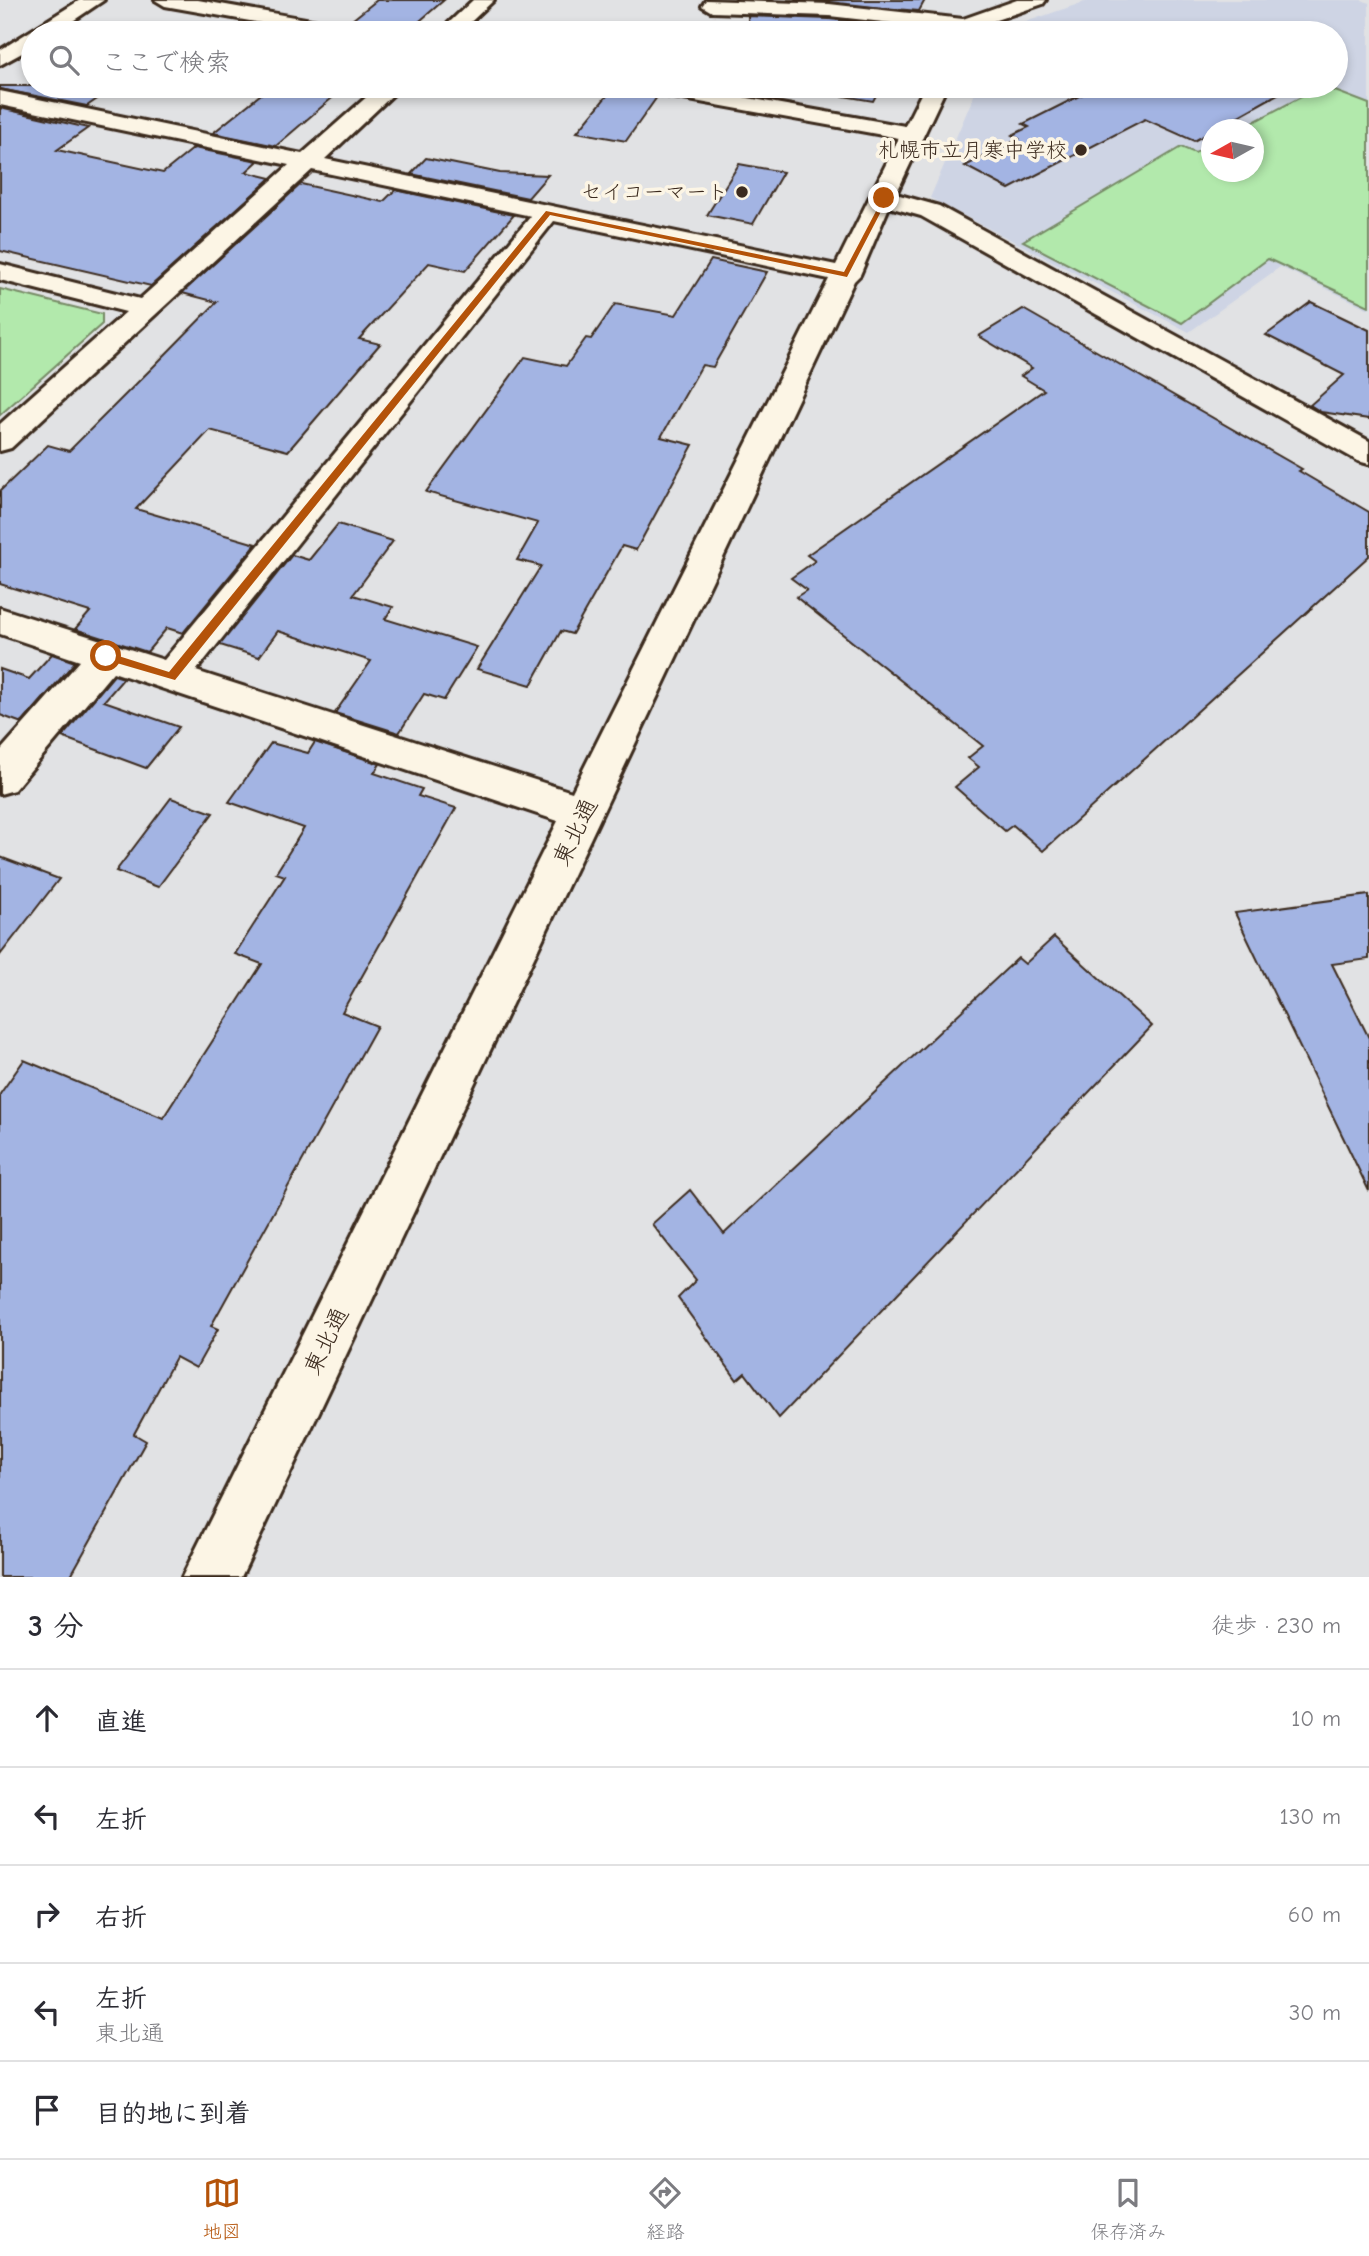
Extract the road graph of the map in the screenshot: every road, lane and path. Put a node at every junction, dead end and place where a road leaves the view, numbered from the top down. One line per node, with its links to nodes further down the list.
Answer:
1 (94, 0): 7 (street)
2 (165, 0): 8 (street)
3 (484, 0): 9 (street)
4 (716, 0): 10 (street)
5 (973, 0): 11 (street)
6 (1035, 0): 12 (street)
7 (60, 21)
8 (283, 21)
9 (461, 21)
10 (909, 21)
11 (965, 21)
12 (982, 21)
13 (21, 46): 14 (street)
14 (0, 59)
15 (0, 98): 20 (street)
16 (378, 98): 20 (street)
17 (712, 98): 19 (street)
18 (930, 98): 19 (street, 東北通)
19 (914, 134): 21 (street, 東北通)
20 (306, 162): 22 (street); 25 (street)
21 (884, 198): 24 (street, 東北通); 27 (street)
22 (548, 212): 24 (street); 30 (street)
23 (0, 272): 25 (street)
24 (847, 275): 32 (street, 東北通)
25 (146, 309): 26 (street)
26 (0, 441)
27 (1369, 454)
28 (0, 621): 29 (street)
29 (106, 656): 30 (street); 31 (street)
30 (171, 677): 32 (street)
31 (0, 778)
32 (584, 813): 33 (street, 東北通)
33 (211, 1577)

